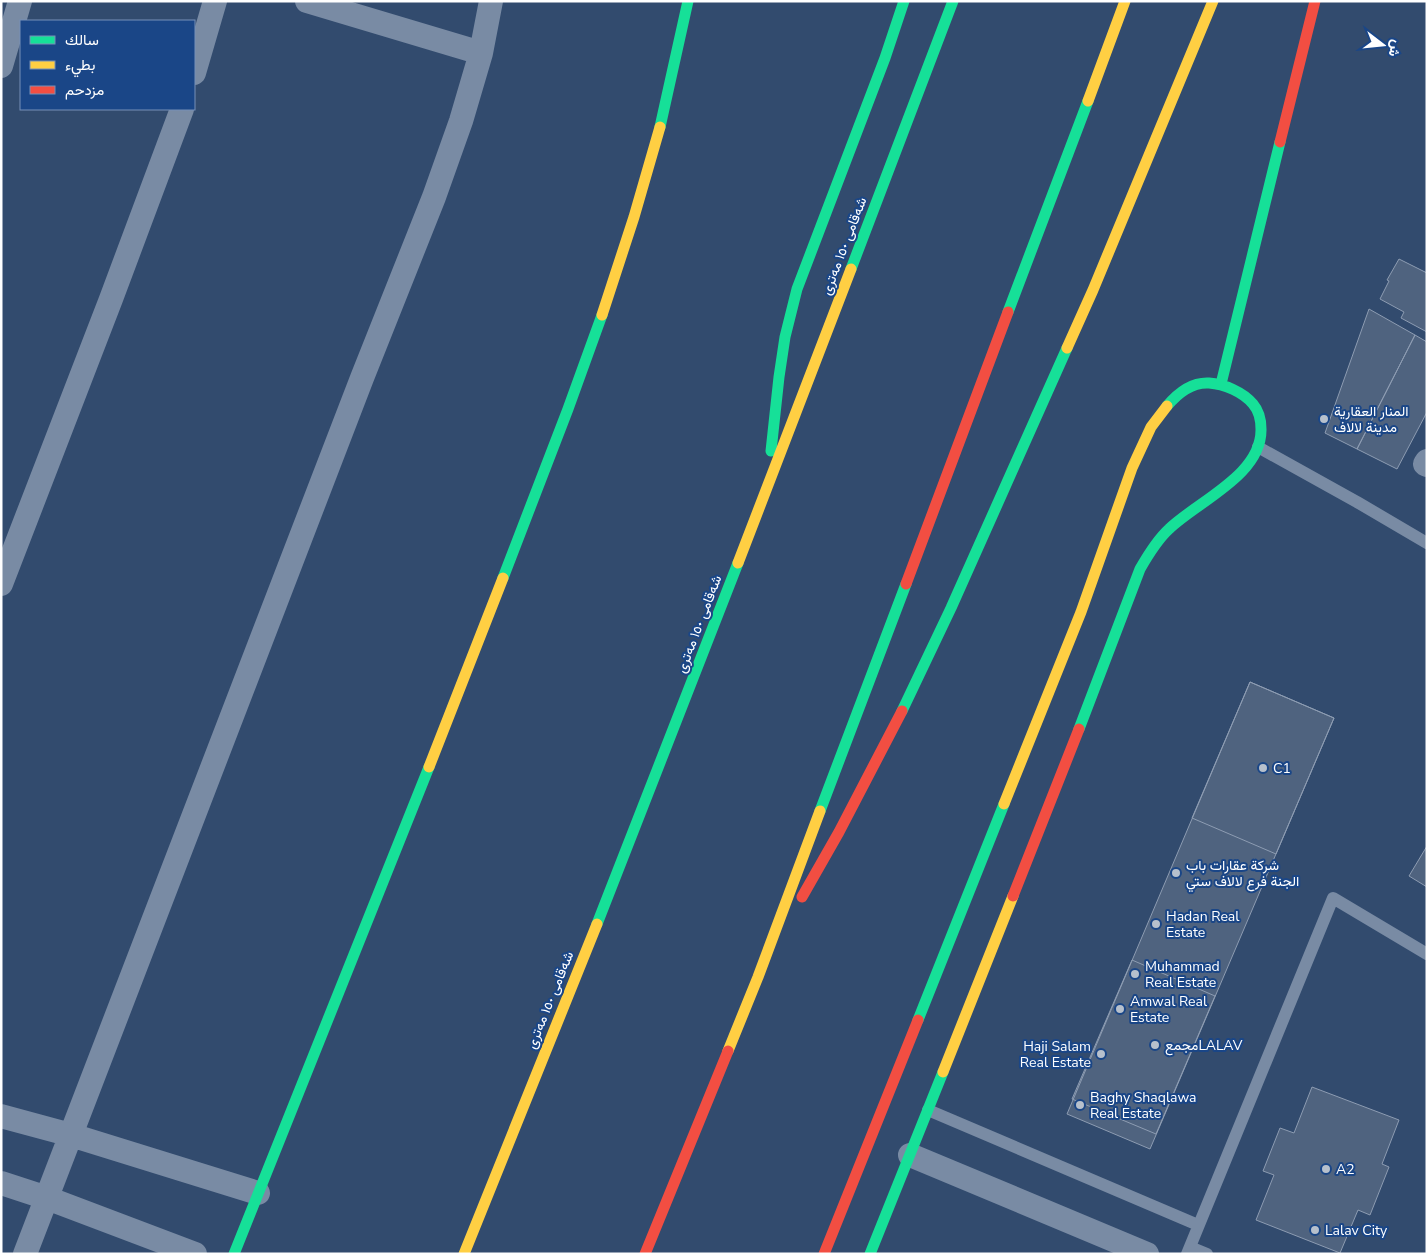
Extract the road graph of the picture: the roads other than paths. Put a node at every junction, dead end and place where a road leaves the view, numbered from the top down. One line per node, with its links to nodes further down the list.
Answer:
1 (20, 1): 12 (street)
2 (215, 1): 13 (street)
3 (307, 1): 11 (street)
4 (490, 1): 11 (street)
5 (688, 1): 30 (main road)
6 (904, 1): 19 (main road)
7 (953, 1): 19 (main road, شەقامی ١٥٠ مەتری)
8 (1126, 1): 24 (main road)
9 (1214, 1): 24 (main road)
10 (1315, 1): 15 (main road)
11 (481, 53): 27 (street)
12 (1, 66)
13 (195, 70)
14 (182, 110): 21 (street)
15 (1221, 384): 16 (main road); 39 (main road)
16 (1258, 447): 20 (lane); 25 (main road)
17 (1427, 461): 18 (street)
18 (1427, 465)
19 (767, 490): 37 (main road, شەقامی ١٥٠ مەتری)
20 (1427, 543)
21 (8, 548): 22 (street)
22 (1, 584)
23 (1427, 954): 32 (lane)
24 (758, 977): 38 (main road)
25 (928, 1110): 28 (main road); 32 (lane)
26 (1, 1116): 27 (street)
27 (71, 1135): 30 (street); 31 (street)
28 (910, 1155): 40 (main road); 41 (street)
29 (1, 1183): 31 (street)
30 (258, 1193): 36 (main road)
31 (47, 1198): 34 (street); 35 (street)
32 (1198, 1225): 33 (lane)
33 (1188, 1250): 42 (lane)
34 (25, 1254)
35 (195, 1254)
36 (234, 1254)
37 (464, 1254)
38 (645, 1254)
39 (824, 1254)
40 (870, 1254)
41 (1147, 1254)
42 (1207, 1254)

